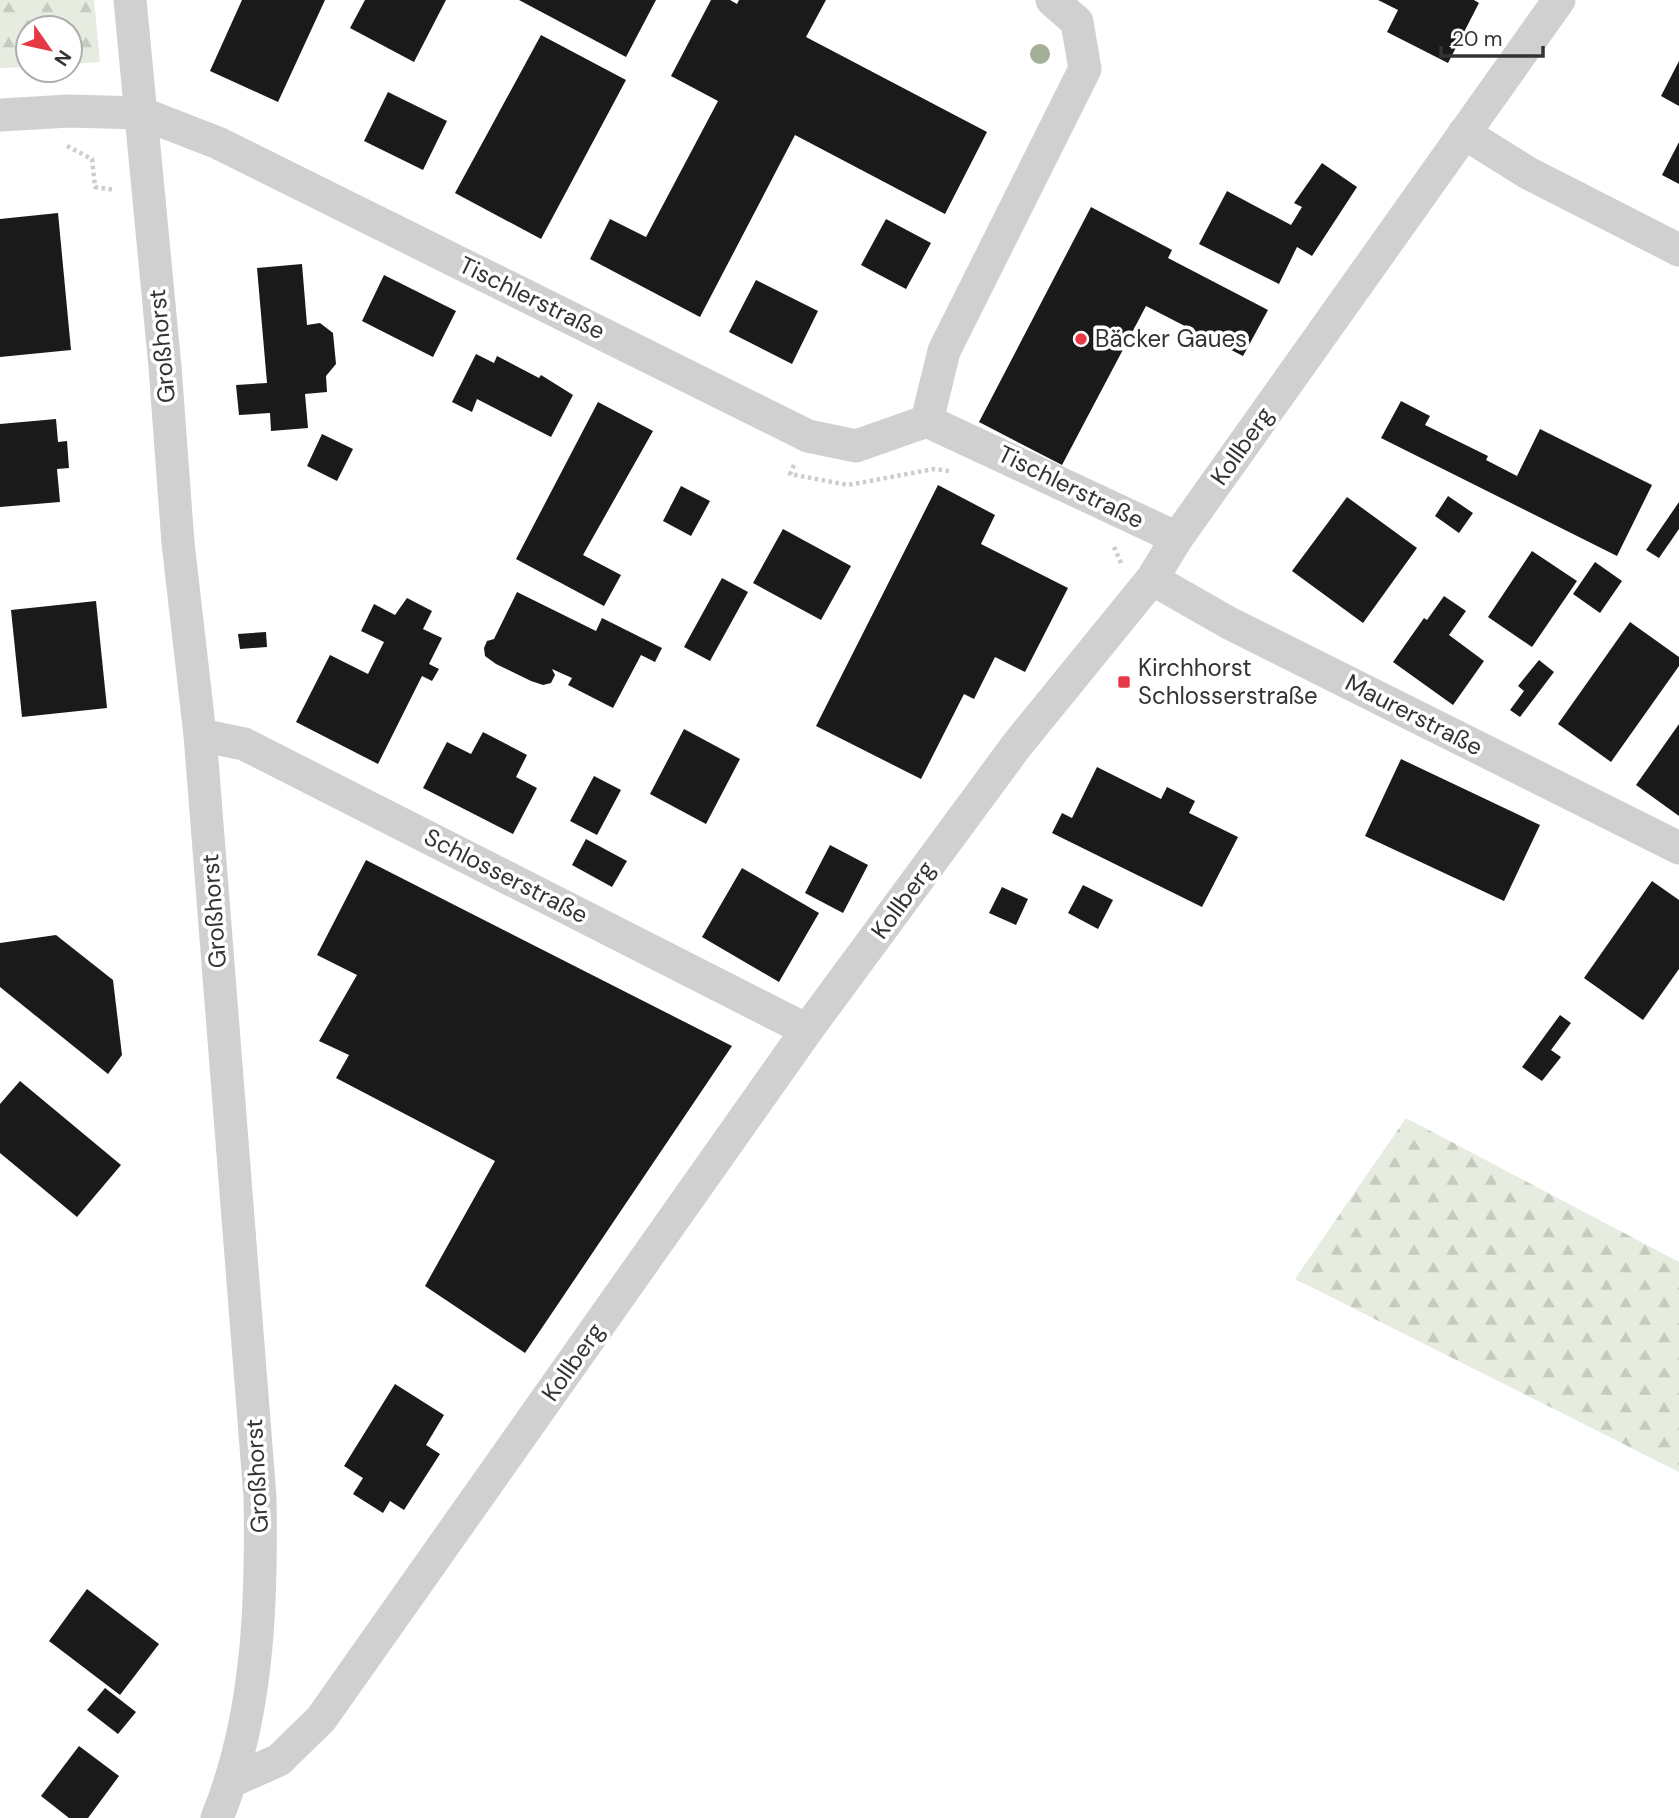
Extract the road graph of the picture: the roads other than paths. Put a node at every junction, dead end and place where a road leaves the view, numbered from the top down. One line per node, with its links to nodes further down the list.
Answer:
1 (130, 0): 4 (street, Großhorst)
2 (1052, 0): 8 (street)
3 (1559, 0): 6 (street, Kollberg)
4 (141, 113): 5 (street, Tischlerstraße); 8 (street, Tischlerstraße); 11 (street, Großhorst)
5 (0, 115)
6 (1464, 133): 7 (street); 9 (street, Kollberg)
7 (1679, 250)
8 (927, 421): 9 (street, Tischlerstraße)
9 (1177, 538): 10 (street, Kollberg)
10 (1138, 574): 12 (street, Maurerstraße); 13 (street, Kollberg)
11 (200, 735): 13 (street, Schlosserstraße); 14 (street, Großhorst)
12 (1679, 848)
13 (807, 1030): 14 (street, Kollberg)
14 (232, 1781): 15 (street, Großhorst)
15 (217, 1818)

